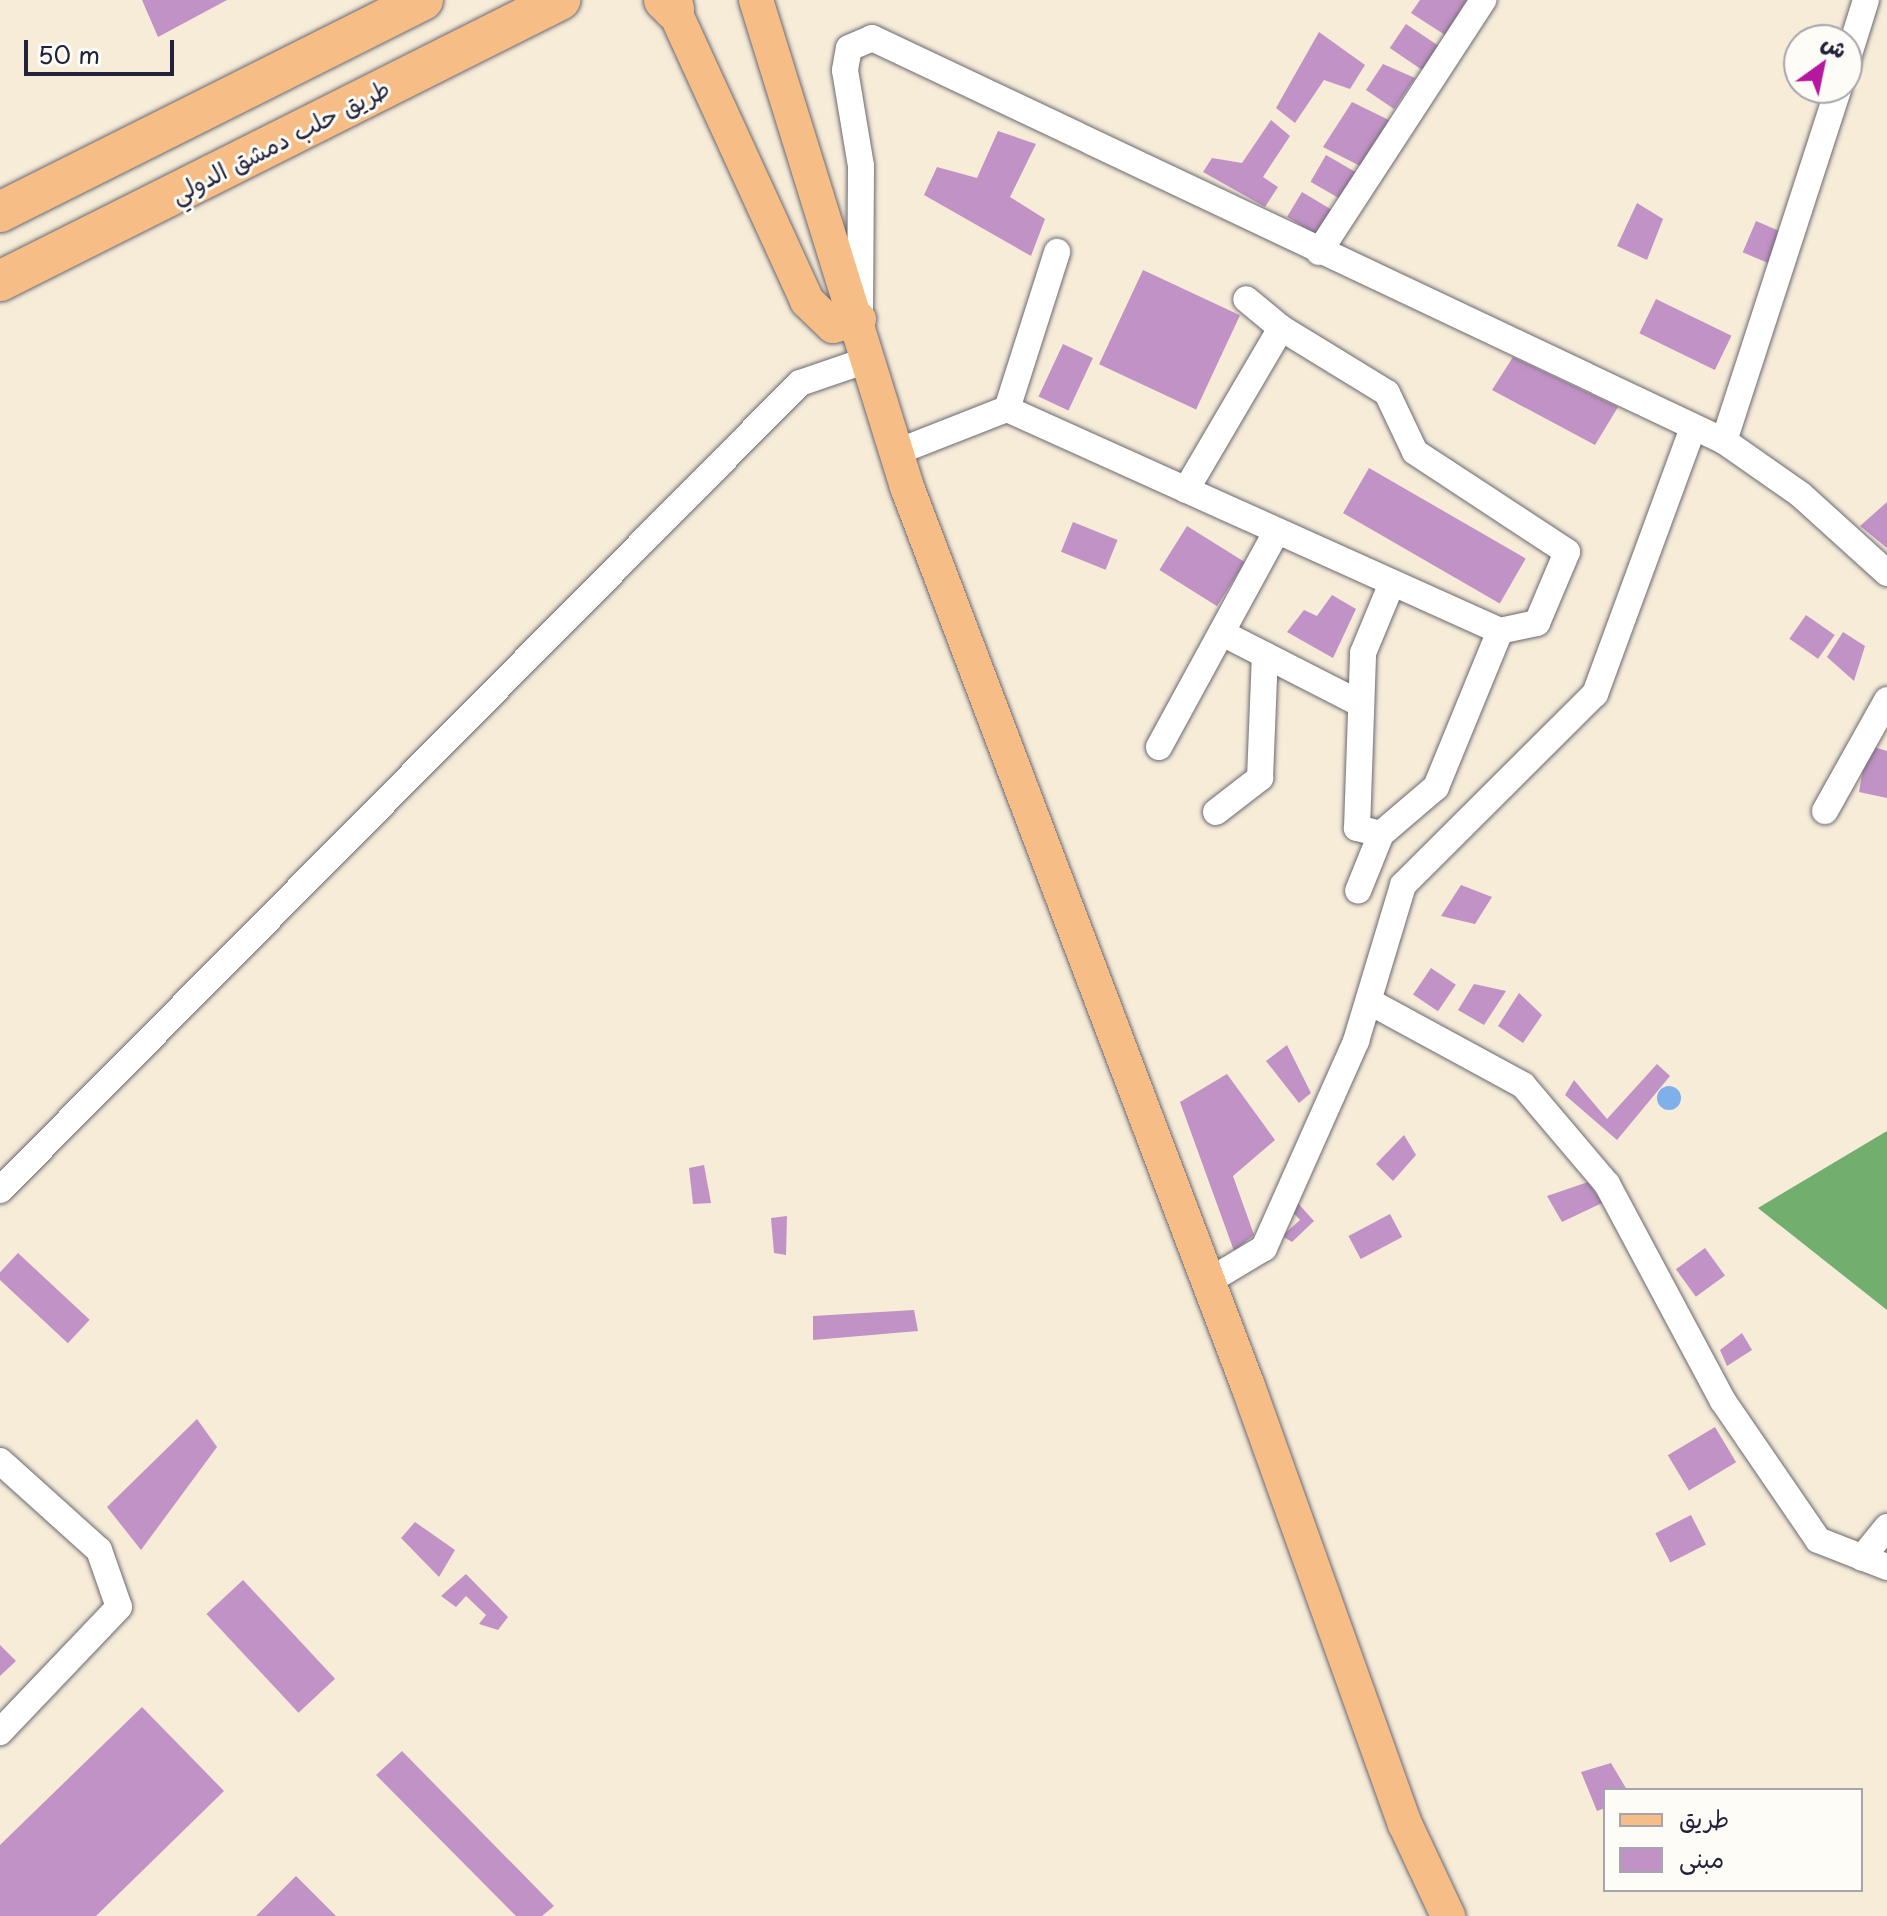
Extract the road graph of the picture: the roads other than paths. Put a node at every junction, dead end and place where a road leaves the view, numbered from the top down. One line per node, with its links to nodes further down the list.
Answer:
1 (423, 0): 9 (highway)
2 (756, 0): 14 (main road)
3 (1483, 0): 11 (street)
4 (1866, 0): 7 (street)
5 (558, 2): 12 (highway, طريق حلب دمشق الدولي)
6 (670, 3): 14 (main road)
7 (1859, 24)
8 (1834, 104): 19 (street)
9 (0, 212)
10 (1057, 252): 17 (street)
11 (1319, 252): 14 (street); 18 (street)
12 (0, 281)
13 (1246, 299): 15 (street)
14 (859, 319): 16 (main road)
15 (1281, 328): 21 (street); 25 (street)
16 (870, 359): 20 (main road); 36 (street)
17 (1007, 409): 20 (street); 21 (street)
18 (1693, 427): 19 (street); 35 (street)
19 (1724, 441): 23 (street)
20 (897, 452): 37 (main road)
21 (1186, 490): 22 (street)
22 (1277, 531): 24 (street); 26 (street)
23 (1887, 573)
24 (1392, 583): 25 (street); 29 (street)
25 (1500, 631): 33 (street)
26 (1224, 634): 27 (street); 30 (street)
27 (1265, 655): 29 (street); 32 (street)
28 (1887, 700): 31 (street)
29 (1361, 704): 33 (street)
30 (1159, 747)
31 (1825, 811)
32 (1216, 812)
33 (1381, 834): 34 (street)
34 (1358, 891)
35 (1370, 1002): 37 (street); 40 (street)
36 (0, 1190)
37 (1209, 1281): 43 (main road)
38 (0, 1461): 42 (street)
39 (1887, 1527): 40 (street)
40 (1862, 1558): 41 (street)
41 (1887, 1567)
42 (0, 1732)
43 (1448, 1916)

